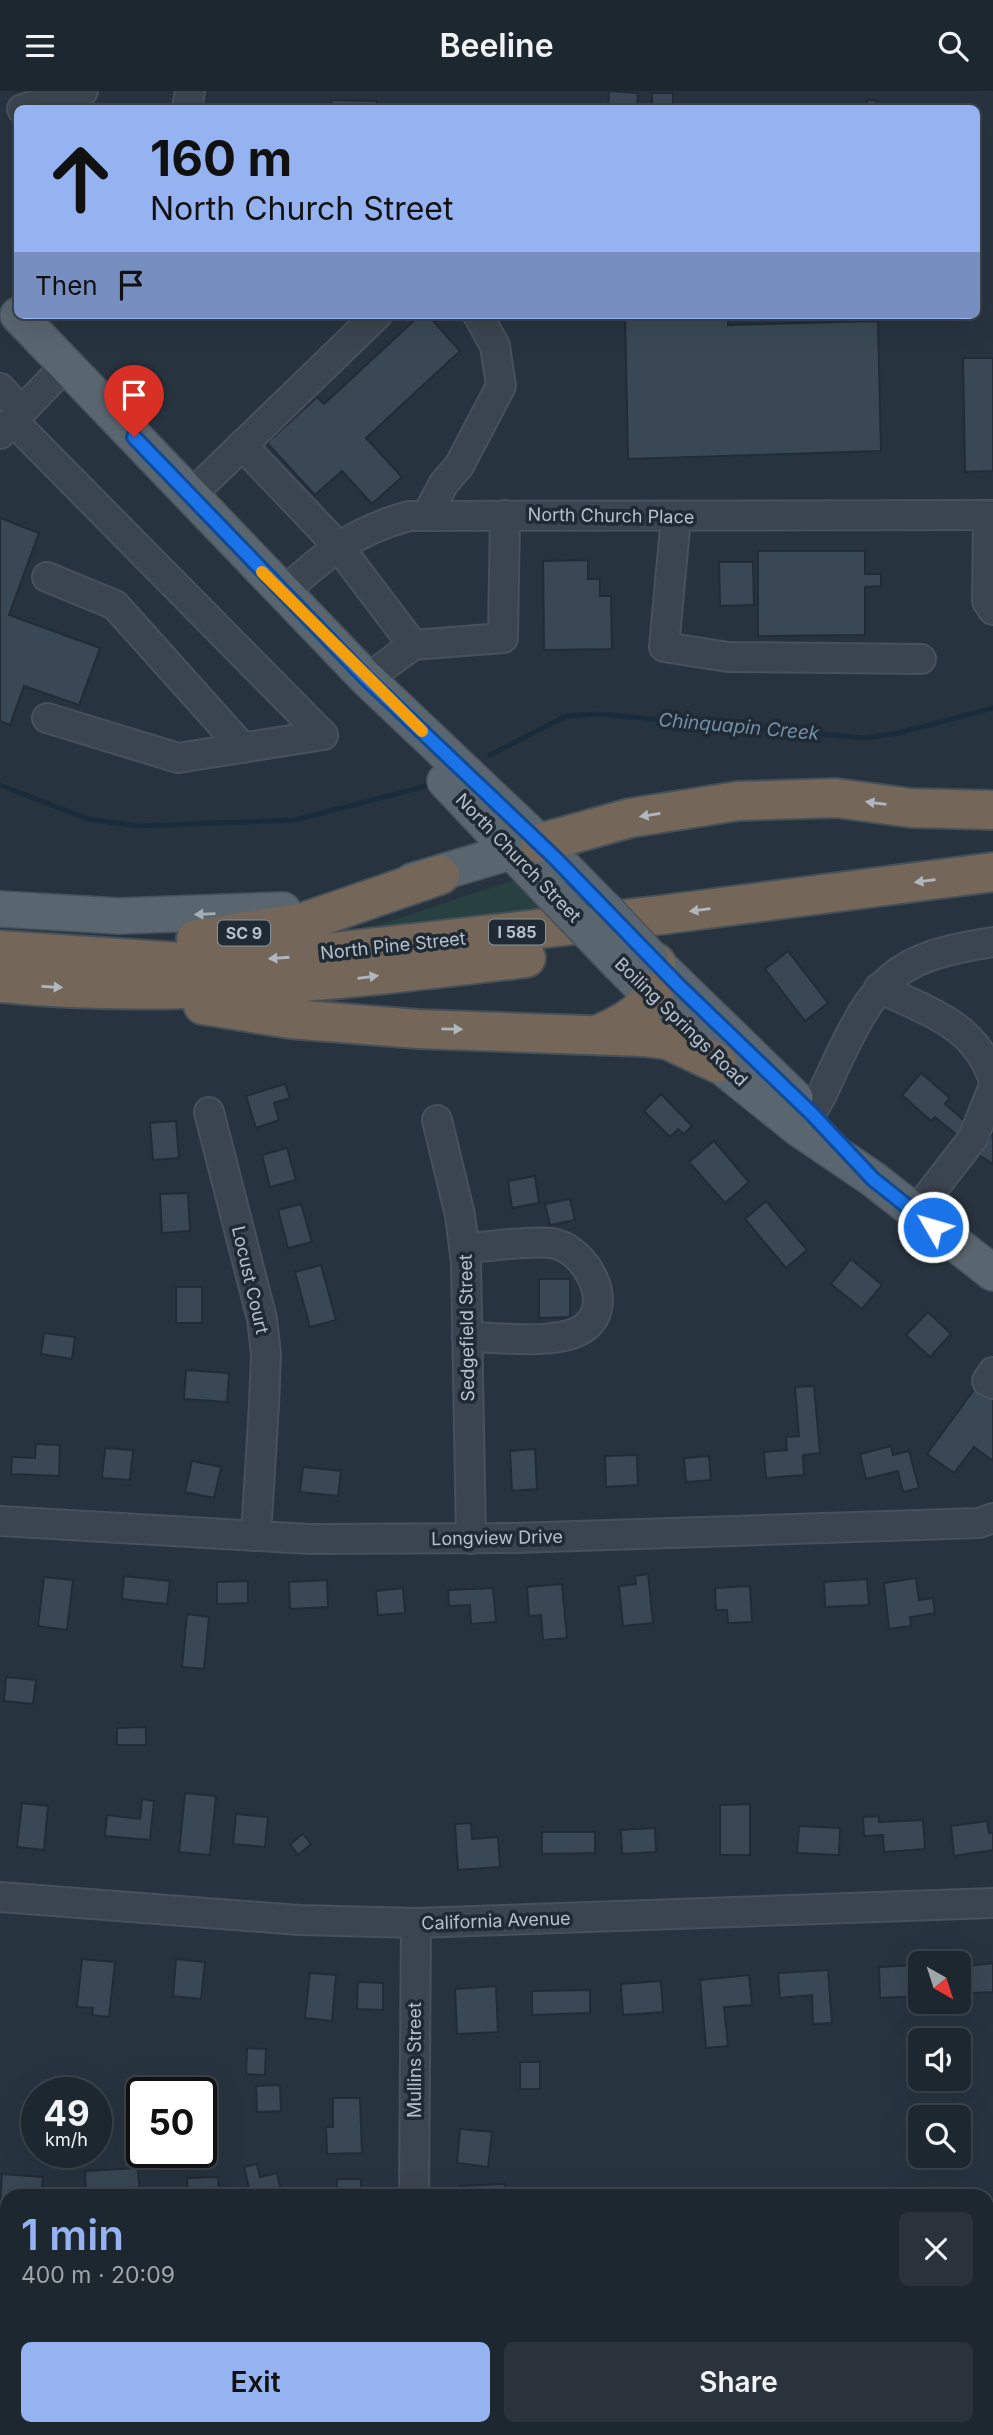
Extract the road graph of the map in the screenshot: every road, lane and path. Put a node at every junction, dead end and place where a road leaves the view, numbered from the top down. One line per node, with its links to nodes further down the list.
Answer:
1 (83, 91): 2 (street)
2 (34, 105)
3 (16, 319): 6 (main road, North Church Street)
4 (373, 319): 9 (street)
5 (480, 319): 11 (street)
6 (66, 365): 8 (street); 10 (main road, North Church Street)
7 (0, 388): 8 (street)
8 (12, 422): 23 (street)
9 (242, 445): 10 (street); 15 (street)
10 (190, 496): 17 (main road, North Church Street)
11 (427, 515): 12 (street, North Church Place); 15 (street, North Church Place)
12 (505, 515): 14 (street, North Church Place); 19 (street)
13 (981, 515): 14 (street, North Church Place); 18 (street)
14 (676, 517): 20 (street)
15 (338, 546): 17 (street, North Church Place); 19 (street)
16 (47, 577): 23 (street)
17 (283, 593): 21 (main road, North Church Street)
18 (993, 610)
19 (413, 645): 21 (street)
20 (921, 659)
21 (367, 679): 24 (main road, North Church Street); 26 (main road, North Church Street)
22 (47, 718): 23 (street)
23 (243, 748)
24 (469, 809): 26 (main road, North Church Street); 27 (main road)
25 (993, 810): 26 (highway, one-way to 26)
26 (526, 847): 27 (main road, SC 9); 31 (main road, North Church Street, bridge)
27 (449, 872): 30 (main road, one-way to 30); 34 (highway, SC 9)
28 (993, 872): 34 (highway, North Pine Street / I 585, one-way to 34)
29 (993, 898): 38 (highway, North Pine Street / I 585, one-way to 29)
30 (0, 909)
31 (600, 924): 35 (main road, Boiling Springs Road, bridge)
32 (993, 942): 37 (street)
33 (0, 950): 34 (highway, North Pine Street / I 585)
34 (40, 953)
35 (644, 970): 39 (highway); 40 (main road, Boiling Springs Road); 45 (main road, Boiling Springs Road)
36 (0, 983): 38 (highway, North Pine Street / I 585, one-way to 38)
37 (879, 988): 41 (street); 45 (street)
38 (104, 989): 39 (highway, one-way to 39)
39 (602, 1033): 40 (highway)
40 (717, 1063): 45 (main road, Boiling Springs Road)
41 (993, 1078)
42 (993, 1088): 46 (street)
43 (209, 1112): 54 (street, Locust Court)
44 (437, 1120): 47 (street, Sedgefield Street)
45 (805, 1121): 46 (main road, Boiling Springs Road)
46 (915, 1213): 48 (main road, Boiling Springs Road)
47 (465, 1248): 49 (street, Sedgefield Street); 49 (street)
48 (991, 1267)
49 (467, 1337): 55 (street, Sedgefield Street)
50 (993, 1372): 51 (street)
51 (993, 1384)
52 (993, 1518): 55 (street, Longview Drive)
53 (0, 1521): 54 (street, Longview Drive)
54 (256, 1535): 55 (street, Longview Drive)
55 (471, 1539)
56 (0, 1897): 58 (street, California Avenue)
57 (993, 1903): 58 (street, California Avenue)
58 (416, 1923): 59 (street, Mullins Street)
59 (414, 2189)

